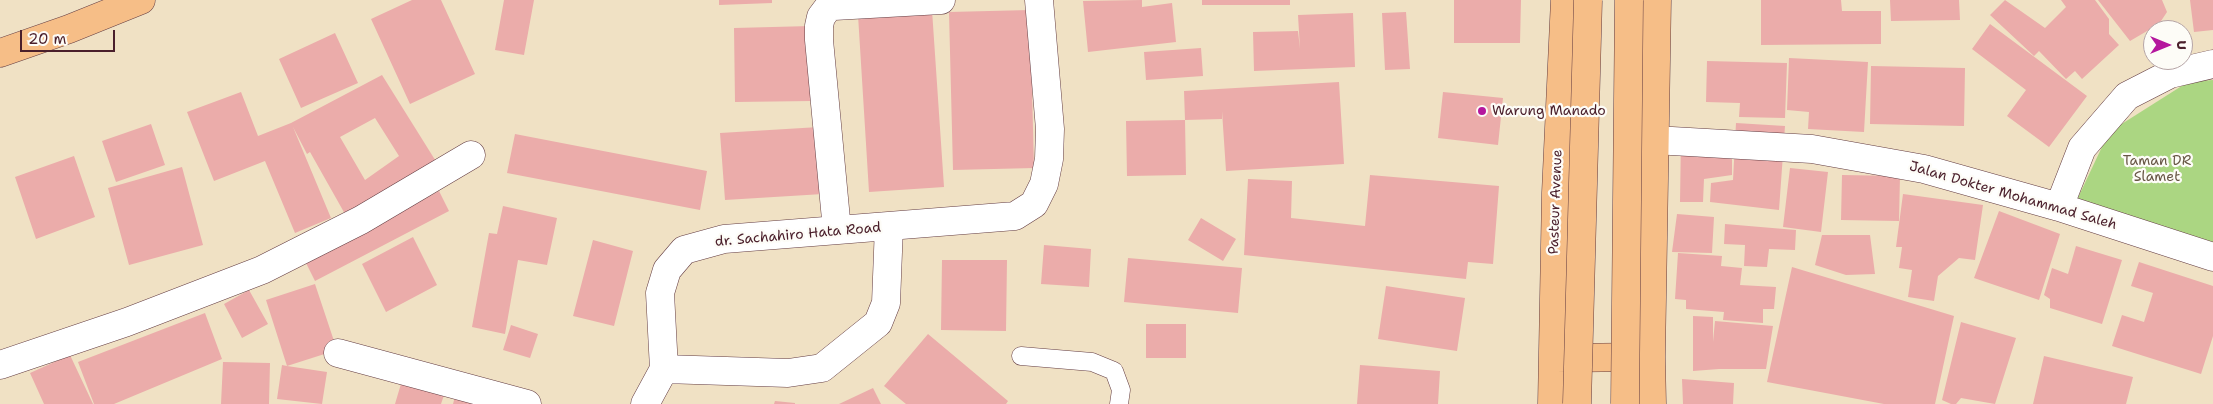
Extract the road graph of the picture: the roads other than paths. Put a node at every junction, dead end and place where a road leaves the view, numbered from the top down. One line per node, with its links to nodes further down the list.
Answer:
1 (141, 0): 8 (main road)
2 (941, 0): 14 (street)
3 (1039, 0): 13 (street, dr. Sachahiro Hata Road)
4 (1565, 0): 19 (main road, Pasteur Avenue)
5 (1588, 0): 26 (main road, bridge)
6 (1629, 0): 27 (main road, bridge)
7 (1657, 0): 10 (main road)
8 (0, 53)
9 (2213, 64): 12 (street)
10 (1654, 140): 12 (street, Jalan Dokter Mohammad Saleh); 18 (main road)
11 (471, 155): 20 (street)
12 (2059, 206): 15 (street, Jalan Dokter Mohammad Saleh)
13 (889, 226): 14 (street, dr. Sachahiro Hata Road); 21 (street, dr. Sachahiro Hata Road)
14 (836, 230): 21 (street, dr. Sachahiro Hata Road)
15 (2213, 257)
16 (338, 353): 22 (street)
17 (1021, 356): 24 (lane)
18 (1651, 357): 19 (main road); 28 (main road)
19 (1552, 358): 25 (main road, Pasteur Avenue)
20 (0, 365)
21 (664, 369): 23 (street)
22 (526, 404)
23 (645, 404)
24 (1119, 404)
25 (1552, 404)
26 (1577, 404)
27 (1625, 404)
28 (1652, 404)

